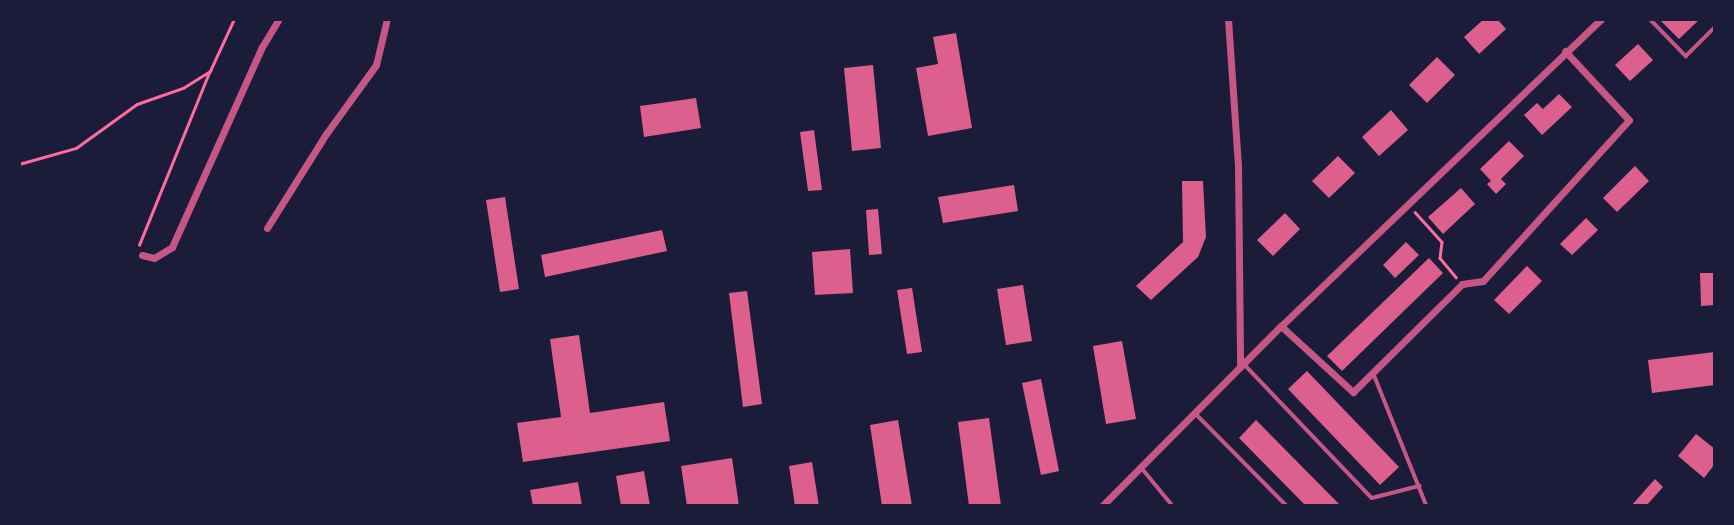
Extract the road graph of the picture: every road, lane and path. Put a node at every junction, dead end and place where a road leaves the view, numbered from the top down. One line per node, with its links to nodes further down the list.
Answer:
1 (234, 19): 9 (path)
2 (279, 19): 13 (street)
3 (387, 19): 12 (street)
4 (1228, 19): 16 (street)
5 (1601, 19): 8 (street)
6 (1650, 19): 7 (lane)
7 (1715, 27)
8 (1565, 51): 11 (street); 14 (street)
9 (210, 71): 10 (path); 13 (path)
10 (19, 164)
11 (1407, 204): 14 (path); 15 (street)
12 (267, 228)
13 (142, 255)
14 (1462, 284): 17 (street)
15 (1281, 326): 16 (street); 17 (street)
16 (1242, 366): 18 (street); 20 (lane)
17 (1373, 372): 20 (lane)
18 (1195, 413): 19 (street); 23 (lane)
19 (1141, 467): 21 (street); 22 (lane)
20 (1419, 486): 24 (lane)
21 (1102, 506)
22 (1172, 506)
23 (1287, 506)
24 (1427, 506)

